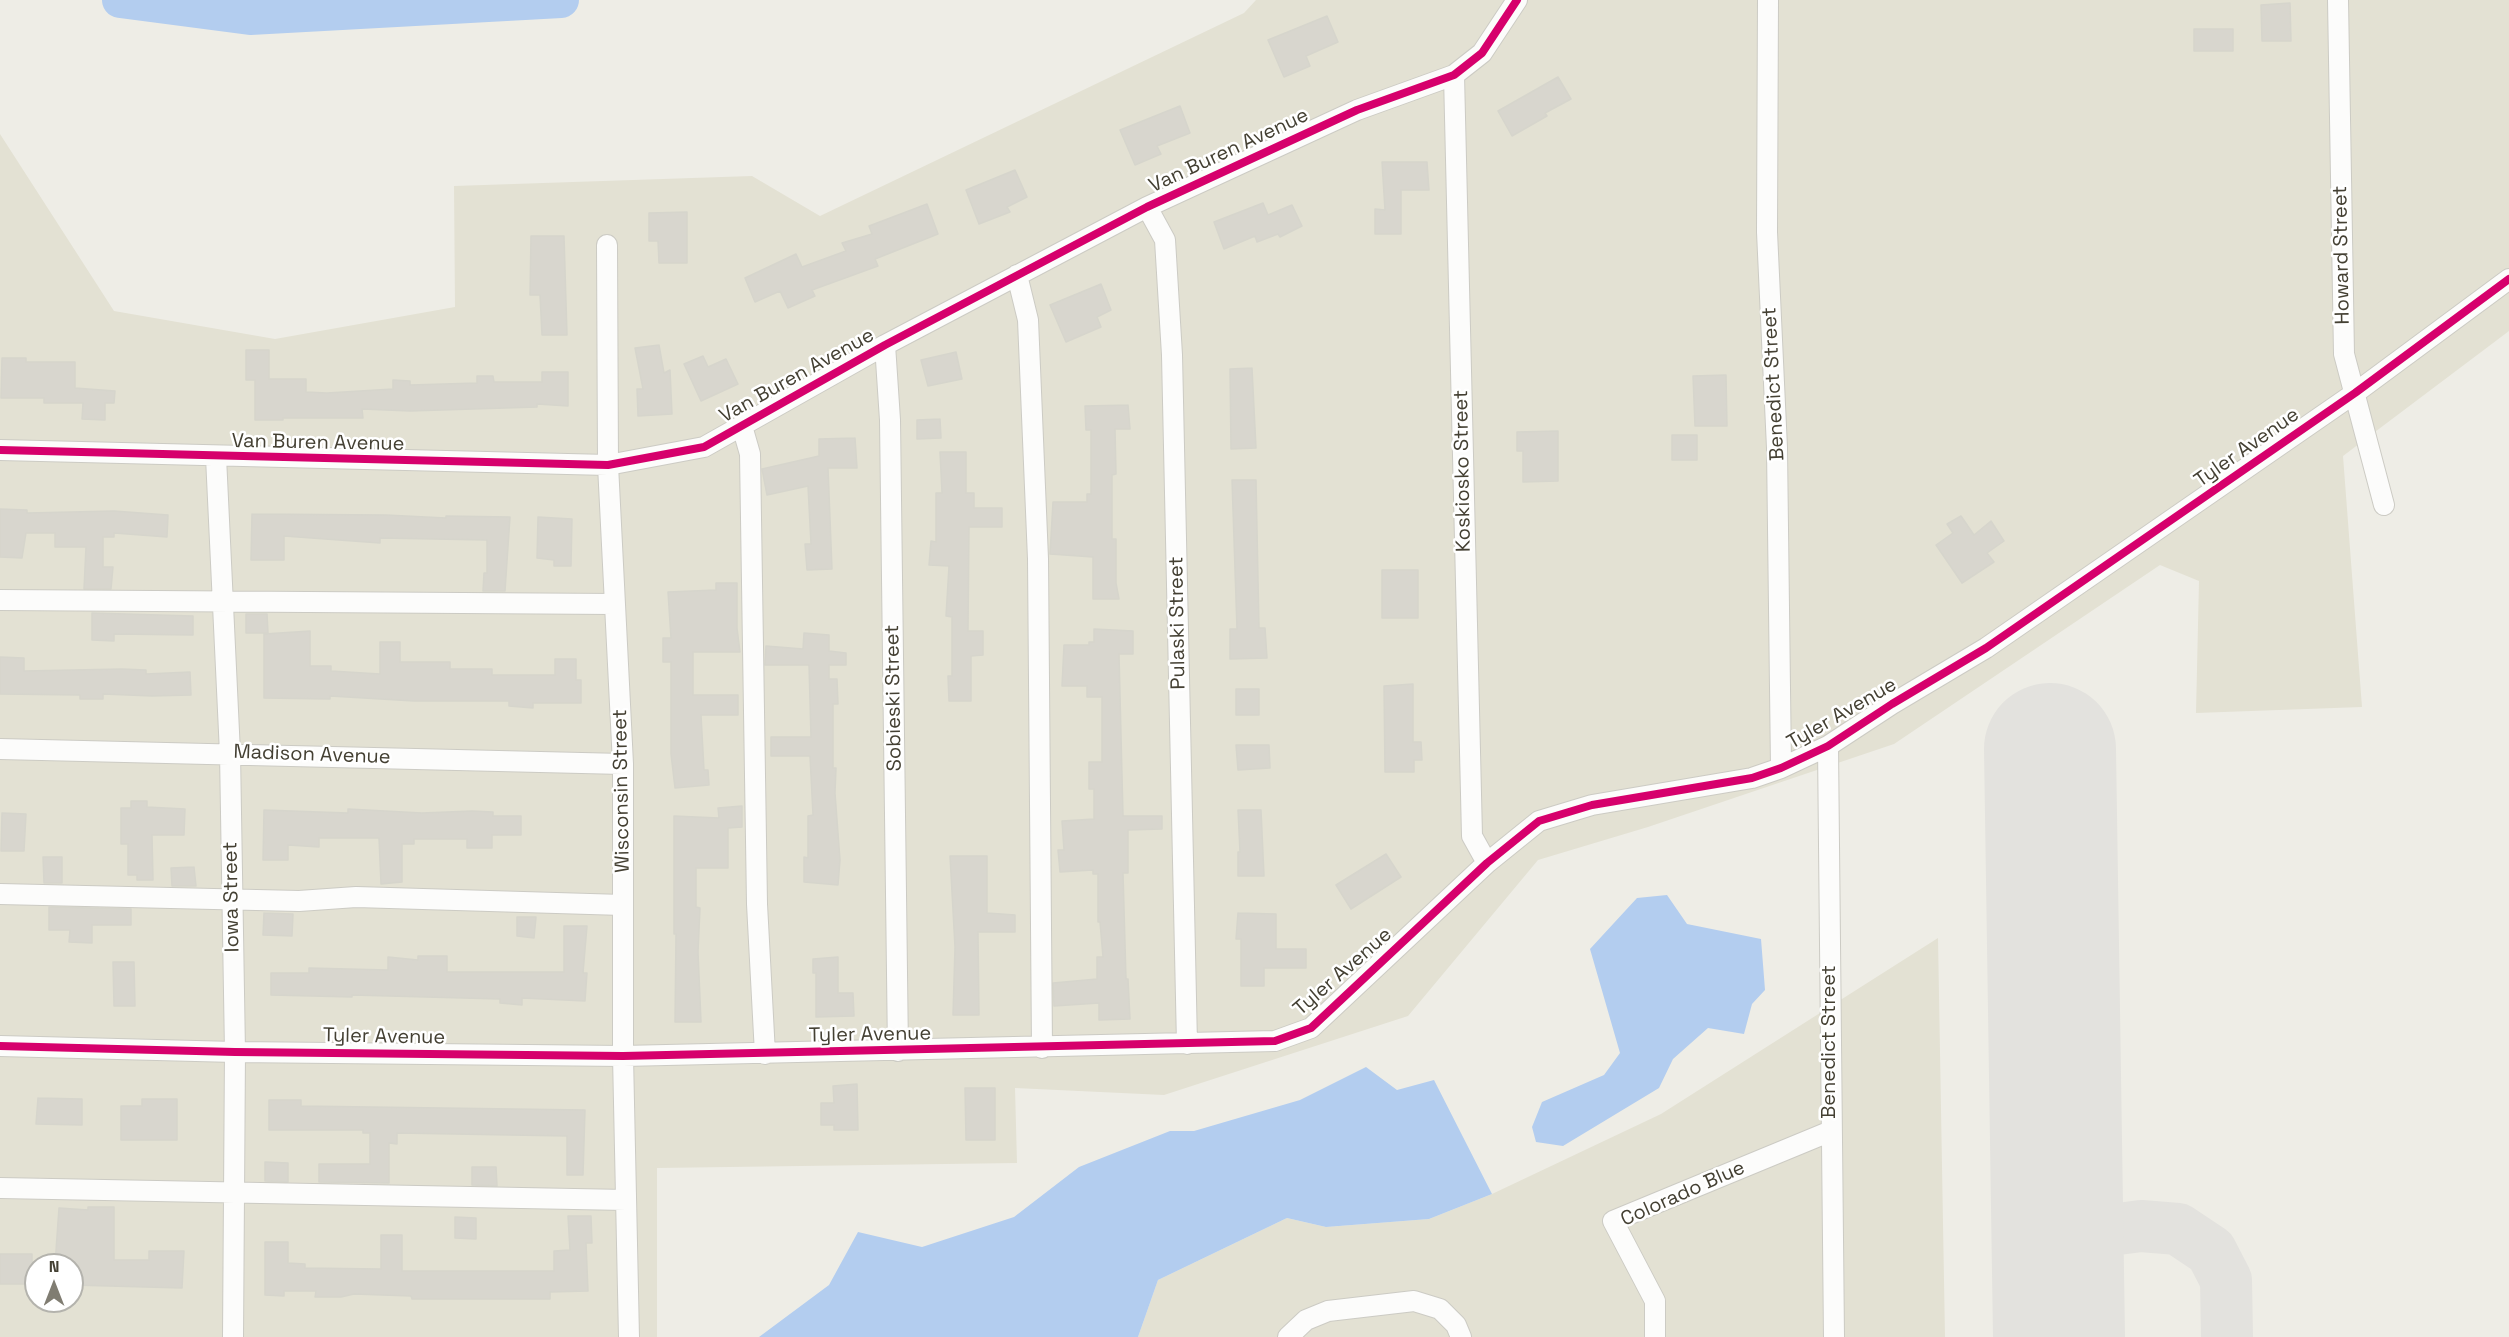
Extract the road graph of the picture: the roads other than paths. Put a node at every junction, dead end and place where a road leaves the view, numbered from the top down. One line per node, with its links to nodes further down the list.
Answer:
1 (1518, 0): 4 (street, Van Buren Avenue)
2 (1768, 0): 23 (street, Benedict Street)
3 (2338, 0): 10 (street, Howard Street)
4 (1454, 75): 5 (street, Van Buren Avenue); 24 (street, Koskiosko Street)
5 (1148, 207): 7 (street, Van Buren Avenue); 28 (street, Pulaski Street)
6 (608, 245): 14 (street, Wisconsin Street)
7 (1017, 275): 9 (street, Van Buren Avenue); 30 (street)
8 (2509, 279): 10 (street, Tyler Avenue)
9 (885, 345): 11 (street, Van Buren Avenue); 31 (street, Sobieski Street)
10 (2355, 393): 15 (street, Howard Street); 19 (street, Tyler Avenue)
11 (742, 426): 14 (street, Van Buren Avenue); 33 (street)
12 (0, 450): 13 (street, Van Buren Avenue)
13 (216, 457): 14 (street, Van Buren Avenue); 17 (street, Iowa Street)
14 (608, 465): 18 (street, Wisconsin Street)
15 (2384, 505)
16 (0, 600): 17 (street)
17 (223, 603): 18 (street); 21 (street, Iowa Street)
18 (615, 604): 22 (street, Wisconsin Street)
19 (1828, 746): 23 (street, Tyler Avenue); 35 (street, Benedict Street)
20 (0, 749): 21 (street, Madison Avenue)
21 (230, 753): 22 (street, Madison Avenue); 26 (street, Iowa Street)
22 (623, 764): 27 (street, Wisconsin Street)
23 (1781, 768): 24 (street, Tyler Avenue)
24 (1487, 863): 28 (street, Tyler Avenue)
25 (0, 894): 26 (street)
26 (232, 899): 27 (street); 32 (street, Iowa Street)
27 (623, 905): 34 (street, Wisconsin Street)
28 (1187, 1044): 30 (street, Tyler Avenue)
29 (0, 1046): 32 (street, Tyler Avenue)
30 (1042, 1048): 31 (street, Tyler Avenue)
31 (898, 1051): 33 (street, Tyler Avenue)
32 (236, 1052): 34 (street, Tyler Avenue); 37 (street, Iowa Street)
33 (765, 1054): 34 (street, Tyler Avenue)
34 (623, 1056): 38 (street, Wisconsin Street)
35 (1831, 1131): 43 (street, Colorado Blue); 44 (street, Benedict Street)
36 (0, 1188): 37 (street)
37 (234, 1191): 38 (street); 39 (street, Iowa Street)
38 (626, 1200): 40 (street, Wisconsin Street)
39 (233, 1337)
40 (629, 1337)
41 (1288, 1337): 42 (street)
42 (1461, 1337)
43 (1655, 1337)
44 (1834, 1337)

